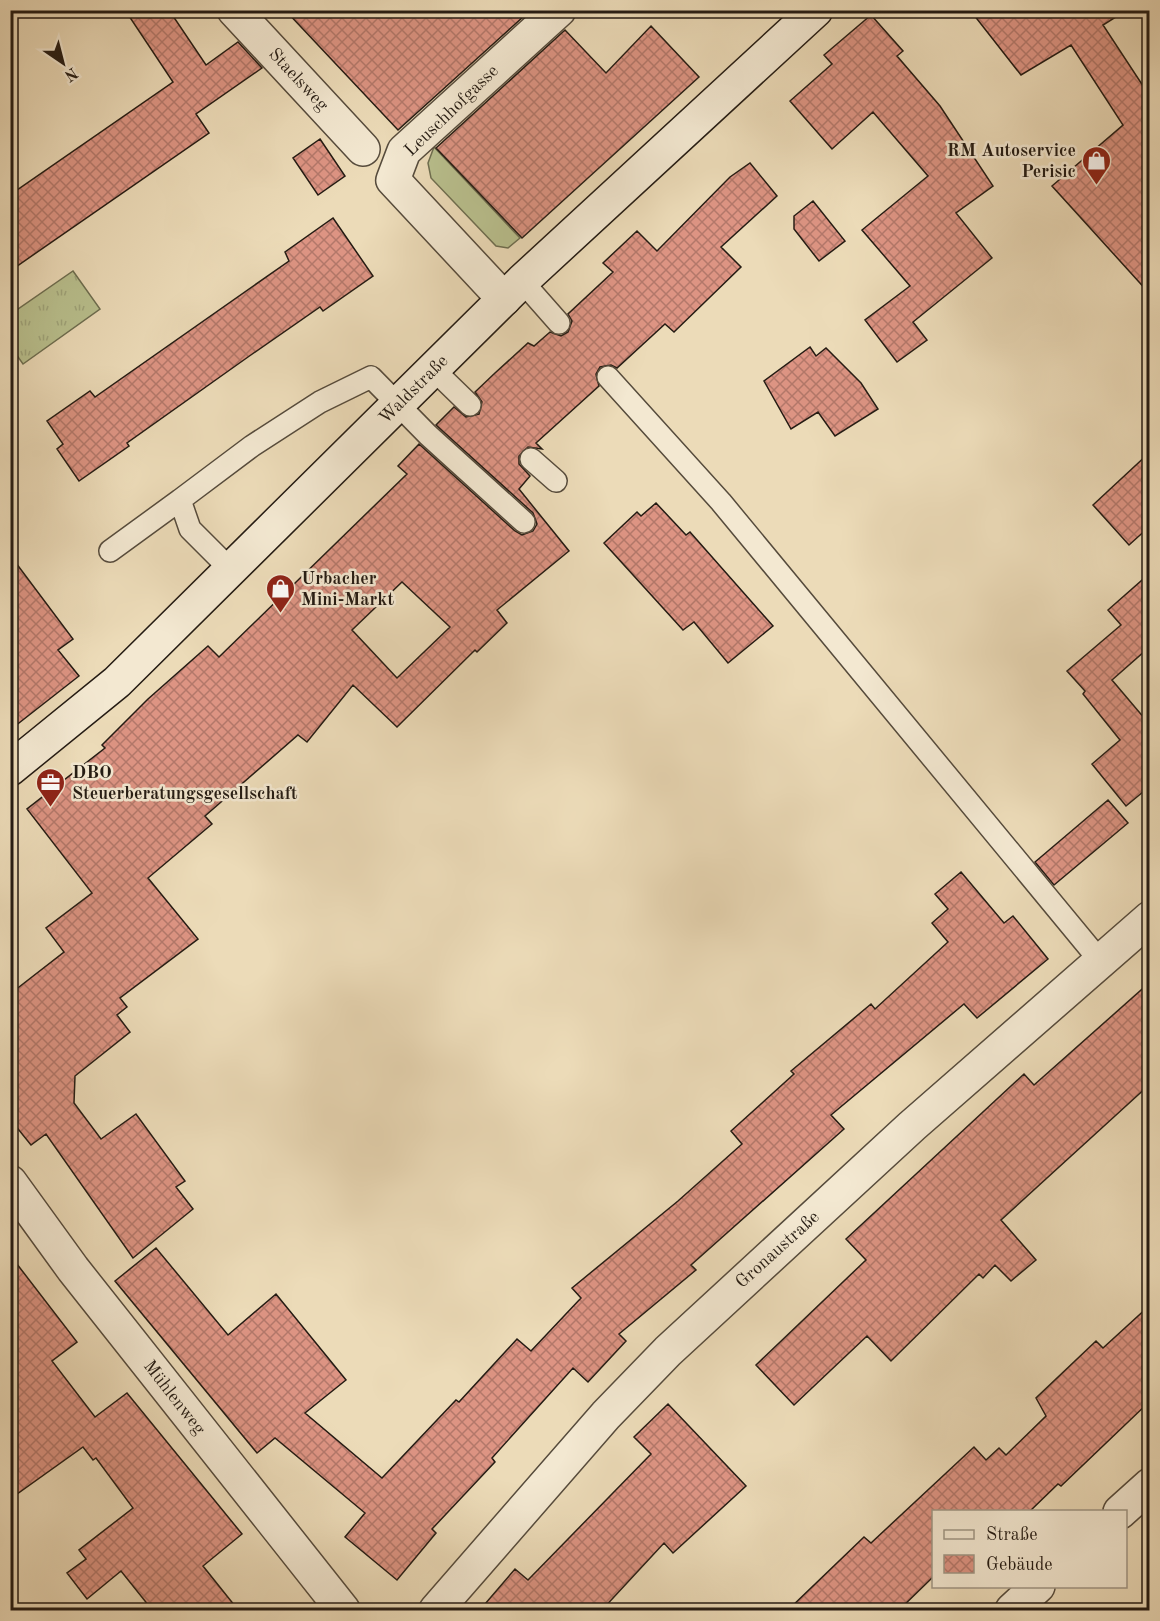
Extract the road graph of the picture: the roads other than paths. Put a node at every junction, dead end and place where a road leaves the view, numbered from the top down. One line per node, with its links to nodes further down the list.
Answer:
1 (234, 10): 4 (street, Staelsweg)
2 (559, 10): 5 (street, Leuschhofgasse)
3 (816, 10): 5 (street, Waldstraße)
4 (363, 149)
5 (513, 290): 6 (lane); 7 (street, Waldstraße)
6 (559, 322)
7 (433, 369): 9 (street, Waldstraße); 10 (lane)
8 (608, 377): 19 (lane)
9 (398, 404): 13 (lane); 14 (lane); 16 (street, Waldstraße)
10 (470, 405)
11 (531, 459): 12 (lane)
12 (556, 481)
13 (180, 500): 15 (lane); 16 (lane)
14 (524, 522)
15 (110, 551)
16 (231, 570): 17 (street, Waldstraße)
17 (10, 769)
18 (1149, 918): 19 (street, Gronaustraße)
19 (1101, 962): 25 (street, Gronaustraße)
20 (10, 1182): 24 (street, Mühlenweg)
21 (1149, 1485): 22 (street)
22 (1122, 1510)
23 (1037, 1588): 26 (street)
24 (343, 1611)
25 (436, 1611)
26 (1012, 1611)

